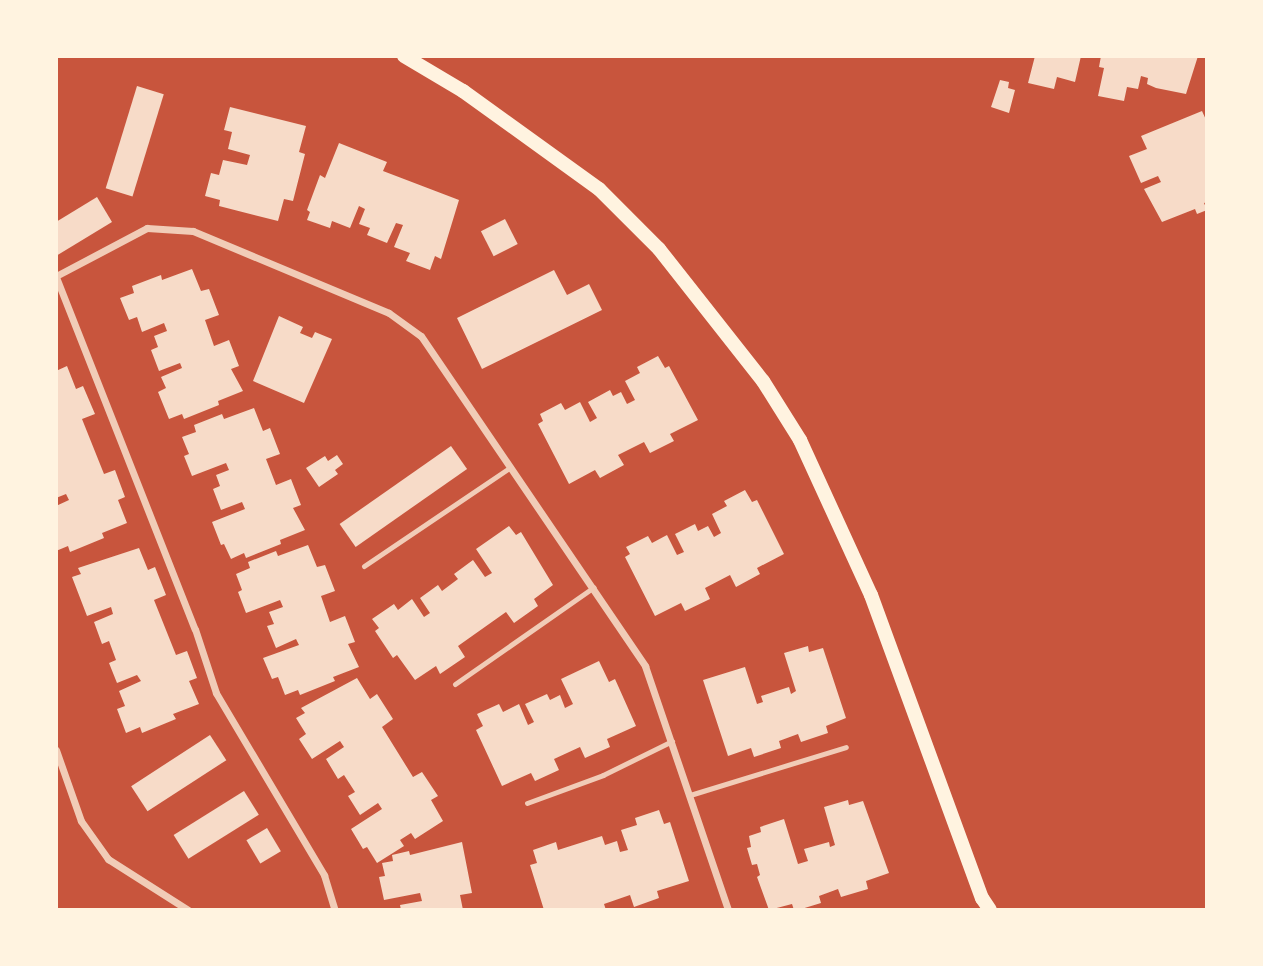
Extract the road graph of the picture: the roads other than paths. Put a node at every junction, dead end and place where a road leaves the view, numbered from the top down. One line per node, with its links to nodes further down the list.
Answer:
1 (404, 56): 12 (main road)
2 (56, 276): 3 (street); 14 (street)
3 (510, 467): 4 (lane); 5 (street)
4 (364, 566)
5 (594, 587): 6 (lane); 7 (street)
6 (455, 684)
7 (672, 741): 10 (street); 11 (lane)
8 (846, 747): 10 (lane)
9 (56, 750): 13 (street)
10 (690, 795): 15 (street)
11 (527, 803)
12 (985, 906)
13 (188, 910)
14 (335, 910)
15 (729, 910)

